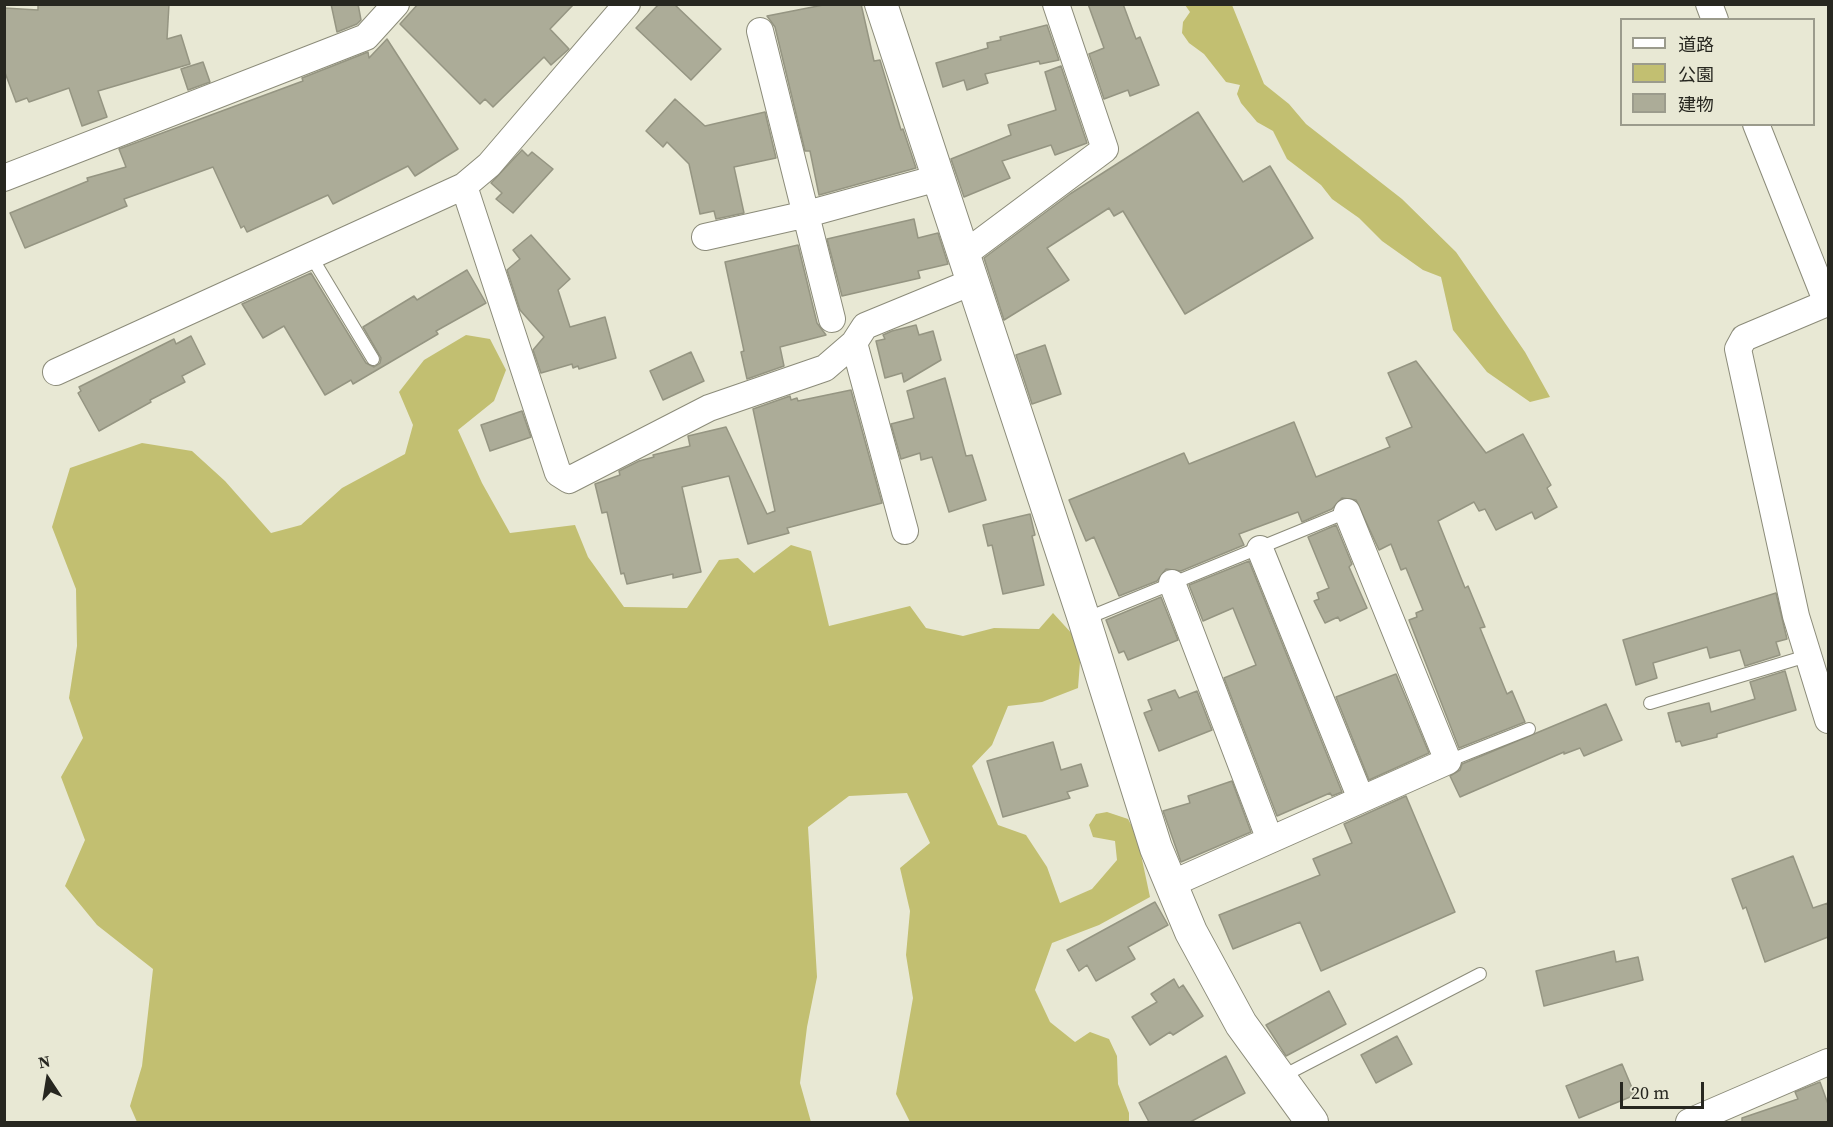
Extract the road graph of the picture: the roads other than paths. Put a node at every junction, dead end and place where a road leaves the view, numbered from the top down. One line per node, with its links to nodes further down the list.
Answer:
1 (396, 4): 7 (street)
2 (627, 4): 9 (street)
3 (881, 4): 8 (street)
4 (1056, 4): 13 (street)
5 (760, 32): 10 (street)
6 (1757, 126): 23 (street)
7 (4, 178)
8 (938, 178): 10 (street); 13 (street)
9 (464, 186): 12 (street); 15 (street)
10 (807, 214): 11 (street); 14 (street)
11 (705, 237)
12 (310, 256): 16 (lane); 17 (street)
13 (968, 268): 15 (street); 22 (street)
14 (832, 319)
15 (854, 343): 19 (street)
16 (373, 359)
17 (56, 372)
18 (1347, 512): 20 (lane); 27 (street)
19 (904, 531)
20 (1260, 549): 21 (lane); 28 (street)
21 (1172, 583): 22 (lane); 29 (street)
22 (1084, 619): 30 (street)
23 (1807, 656): 24 (lane); 25 (street)
24 (1650, 703)
25 (1828, 720)
26 (1529, 729): 27 (lane)
27 (1448, 761): 28 (street)
28 (1361, 799): 29 (street)
29 (1270, 840): 30 (street)
30 (1171, 884): 33 (street)
31 (1480, 974): 33 (lane)
32 (1828, 1062): 35 (street)
33 (1280, 1078): 34 (street)
34 (1312, 1122)
35 (1689, 1122)

